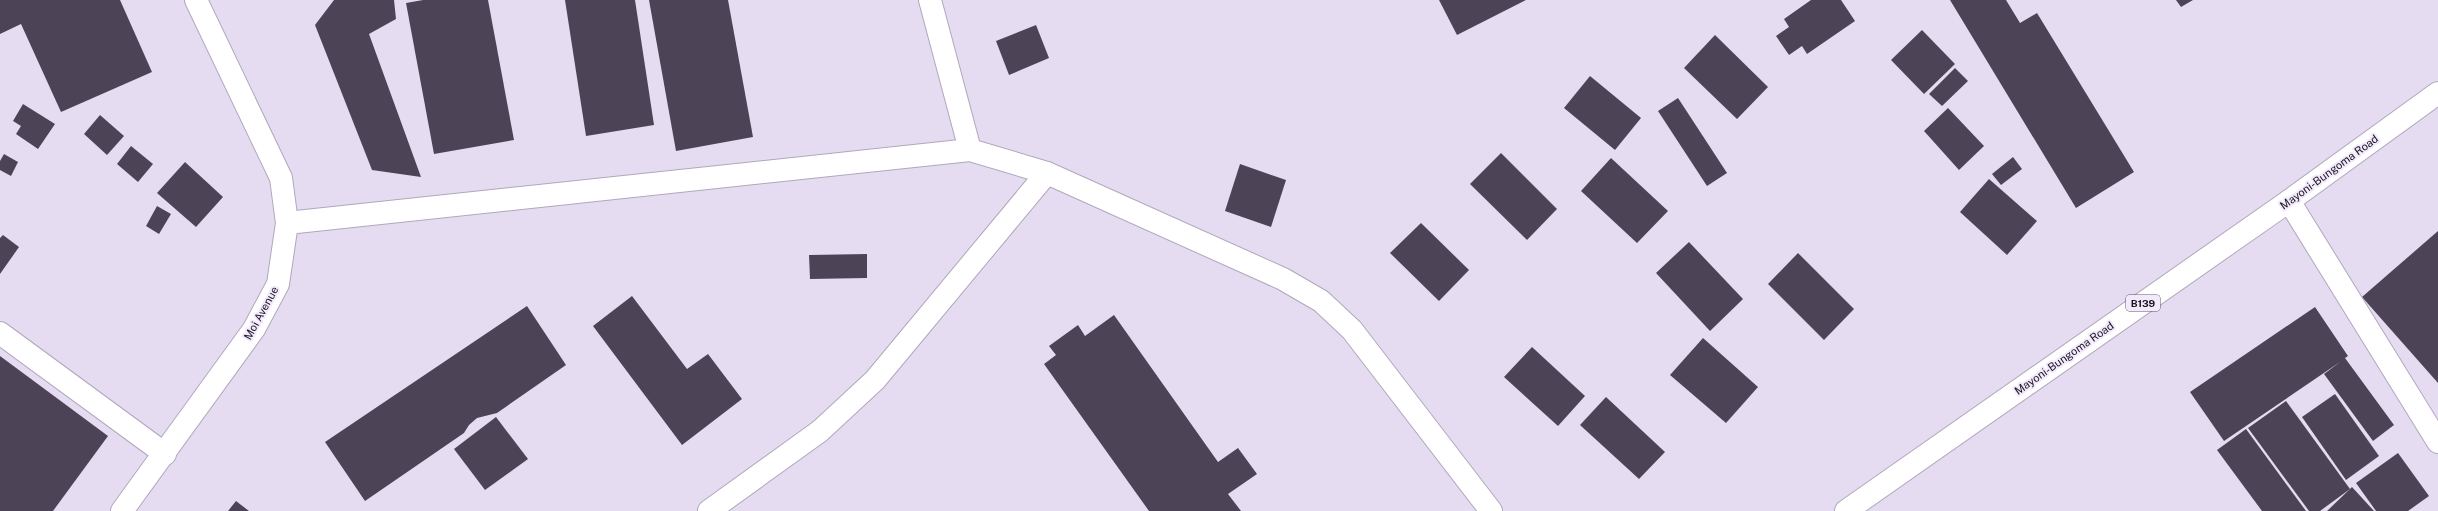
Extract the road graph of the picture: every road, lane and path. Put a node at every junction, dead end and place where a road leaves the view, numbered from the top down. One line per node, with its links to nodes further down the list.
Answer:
1 (196, 0): 7 (street, Moi Avenue)
2 (930, 0): 4 (street)
3 (2438, 93): 6 (street, Mayoni-Bungoma Road / B139)
4 (970, 150): 5 (street); 7 (street)
5 (1047, 173): 13 (street); 14 (street)
6 (2289, 201): 9 (street); 11 (street, Mayoni-Bungoma Road / B139)
7 (287, 223): 10 (street, Moi Avenue)
8 (0, 334): 10 (street)
9 (2438, 442)
10 (165, 454): 12 (street, Moi Avenue)
11 (1849, 510)
12 (122, 511)
13 (709, 511)
14 (1491, 511)

